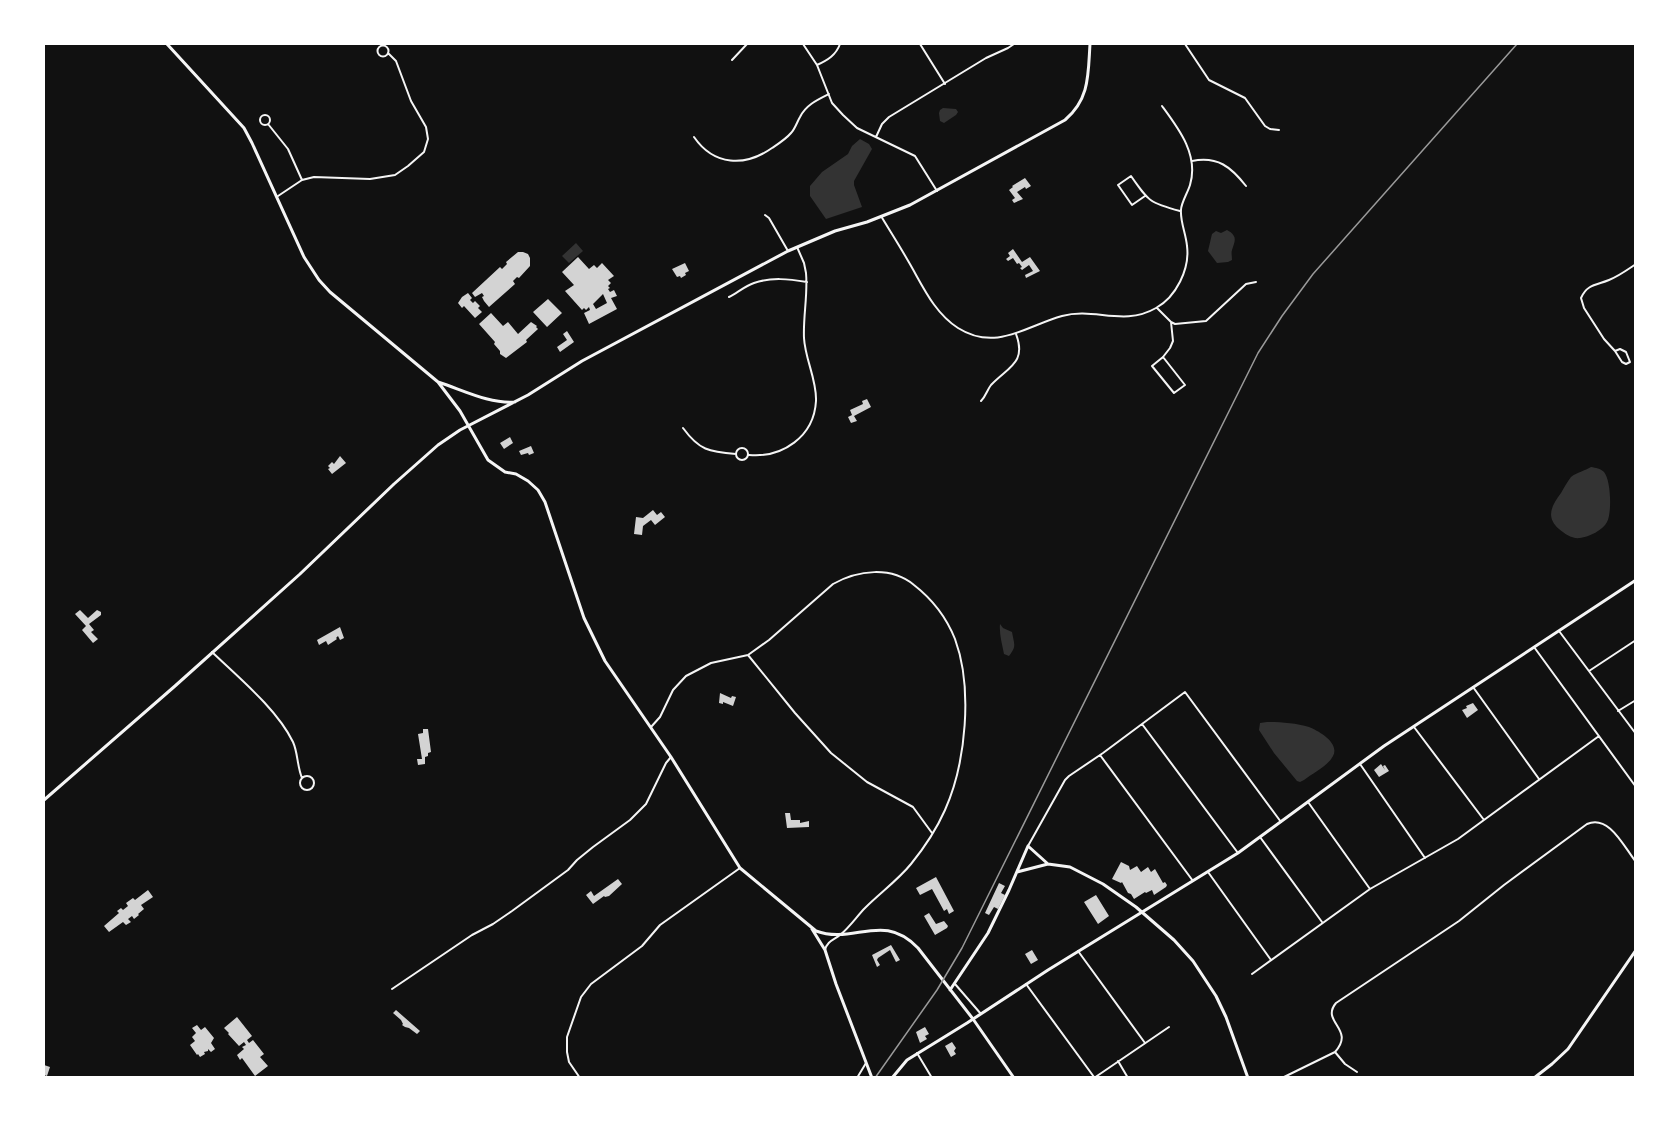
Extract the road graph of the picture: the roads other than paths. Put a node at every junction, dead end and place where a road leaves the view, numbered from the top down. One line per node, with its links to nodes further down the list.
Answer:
1 (166, 44): 24 (street)
2 (747, 44): 10 (street)
3 (803, 44): 11 (street)
4 (840, 44): 11 (street)
5 (920, 44): 12 (street)
6 (1014, 44): 12 (street)
7 (1090, 44): 22 (street)
8 (1185, 44): 16 (street)
9 (388, 53): 20 (street)
10 (732, 60)
11 (817, 65): 13 (street)
12 (945, 84): 18 (street)
13 (828, 94): 17 (street); 18 (street)
14 (1162, 106): 19 (street)
15 (268, 124): 20 (street)
16 (1279, 130)
17 (693, 137)
18 (876, 137): 22 (street)
19 (1192, 161): 21 (street); 25 (street)
20 (302, 180): 24 (street)
21 (1246, 186)
22 (937, 191): 27 (street)
23 (1145, 196): 23 (street); 25 (street)
24 (275, 197): 39 (street)
25 (1180, 211): 34 (street)
26 (765, 214): 29 (street)
27 (881, 216): 28 (street); 36 (street)
28 (796, 247): 29 (street); 31 (street)
29 (788, 251): 40 (street)
30 (1635, 264): 37 (street)
31 (807, 282): 33 (street); 45 (street)
32 (1256, 282): 35 (street)
33 (729, 297)
34 (1156, 308): 35 (street); 36 (street)
35 (1171, 322): 38 (street)
36 (1016, 334): 41 (street)
37 (1615, 351): 37 (street)
38 (1163, 357): 38 (street)
39 (438, 382): 40 (street); 42 (street)
40 (517, 401): 42 (street)
41 (981, 401)
42 (469, 426): 50 (street); 58 (street)
43 (683, 428): 44 (street)
44 (736, 454): 45 (street); 45 (street)
45 (749, 455)
46 (1635, 580): 47 (street)
47 (1559, 631): 49 (street); 52 (street)
48 (1635, 640): 52 (street)
49 (1534, 647): 53 (street); 60 (street)
50 (212, 652): 64 (street); 67 (street)
51 (748, 655): 58 (street); 71 (street); 71 (street)
52 (1589, 671): 55 (street)
53 (1473, 687): 57 (street); 65 (street)
54 (1635, 700): 55 (street)
55 (1618, 711): 59 (street)
56 (1142, 724): 61 (street); 70 (street); 74 (street)
57 (1414, 727): 63 (street); 69 (street)
58 (651, 728): 62 (street)
59 (1635, 734)
60 (1599, 736): 65 (street); 66 (street)
61 (1100, 755): 73 (street); 81 (street)
62 (671, 757): 78 (street); 94 (street)
63 (1360, 764): 68 (street); 75 (street)
64 (302, 778): 64 (street)
65 (1539, 779): 69 (street)
66 (1635, 787)
67 (44, 800)
68 (1308, 802): 70 (street); 82 (street)
69 (1484, 820): 75 (street)
70 (1281, 822): 72 (street)
71 (932, 833): 86 (street)
72 (1260, 837): 74 (street); 84 (street)
73 (1028, 846): 77 (street); 80 (street)
74 (1238, 853): 79 (street)
75 (1425, 858): 82 (street)
76 (1635, 862): 100 (street)
77 (1047, 864): 80 (street); 83 (street)
78 (740, 868): 85 (street); 105 (street)
79 (1208, 872): 81 (street); 90 (street)
80 (1017, 873): 92 (street)
81 (1192, 881): 83 (street)
82 (1370, 889): 84 (street)
83 (1142, 912): 89 (street); 113 (street)
84 (1323, 923): 90 (street)
85 (811, 928): 86 (street); 87 (street)
86 (841, 934): 87 (street); 95 (street)
87 (825, 950): 103 (street)
88 (1635, 950): 115 (street)
89 (1078, 951): 93 (street); 99 (street)
90 (1271, 961): 91 (street)
91 (1252, 974)
92 (955, 983): 95 (street); 96 (street)
93 (1026, 984): 96 (street); 111 (street)
94 (392, 989)
95 (950, 990): 97 (street)
96 (981, 1014): 97 (street)
97 (973, 1019): 101 (street); 110 (street)
98 (1169, 1027): 99 (street)
99 (1145, 1043): 102 (street)
100 (1335, 1052): 104 (street); 114 (street)
101 (917, 1053): 108 (street); 109 (street)
102 (1118, 1061): 111 (street); 112 (street)
103 (867, 1063): 106 (street); 107 (street)
104 (1357, 1072)
105 (580, 1077)
106 (857, 1077)
107 (872, 1077)
108 (892, 1077)
109 (932, 1077)
110 (1014, 1077)
111 (1094, 1077)
112 (1128, 1077)
113 (1248, 1077)
114 (1282, 1077)
115 (1534, 1077)

